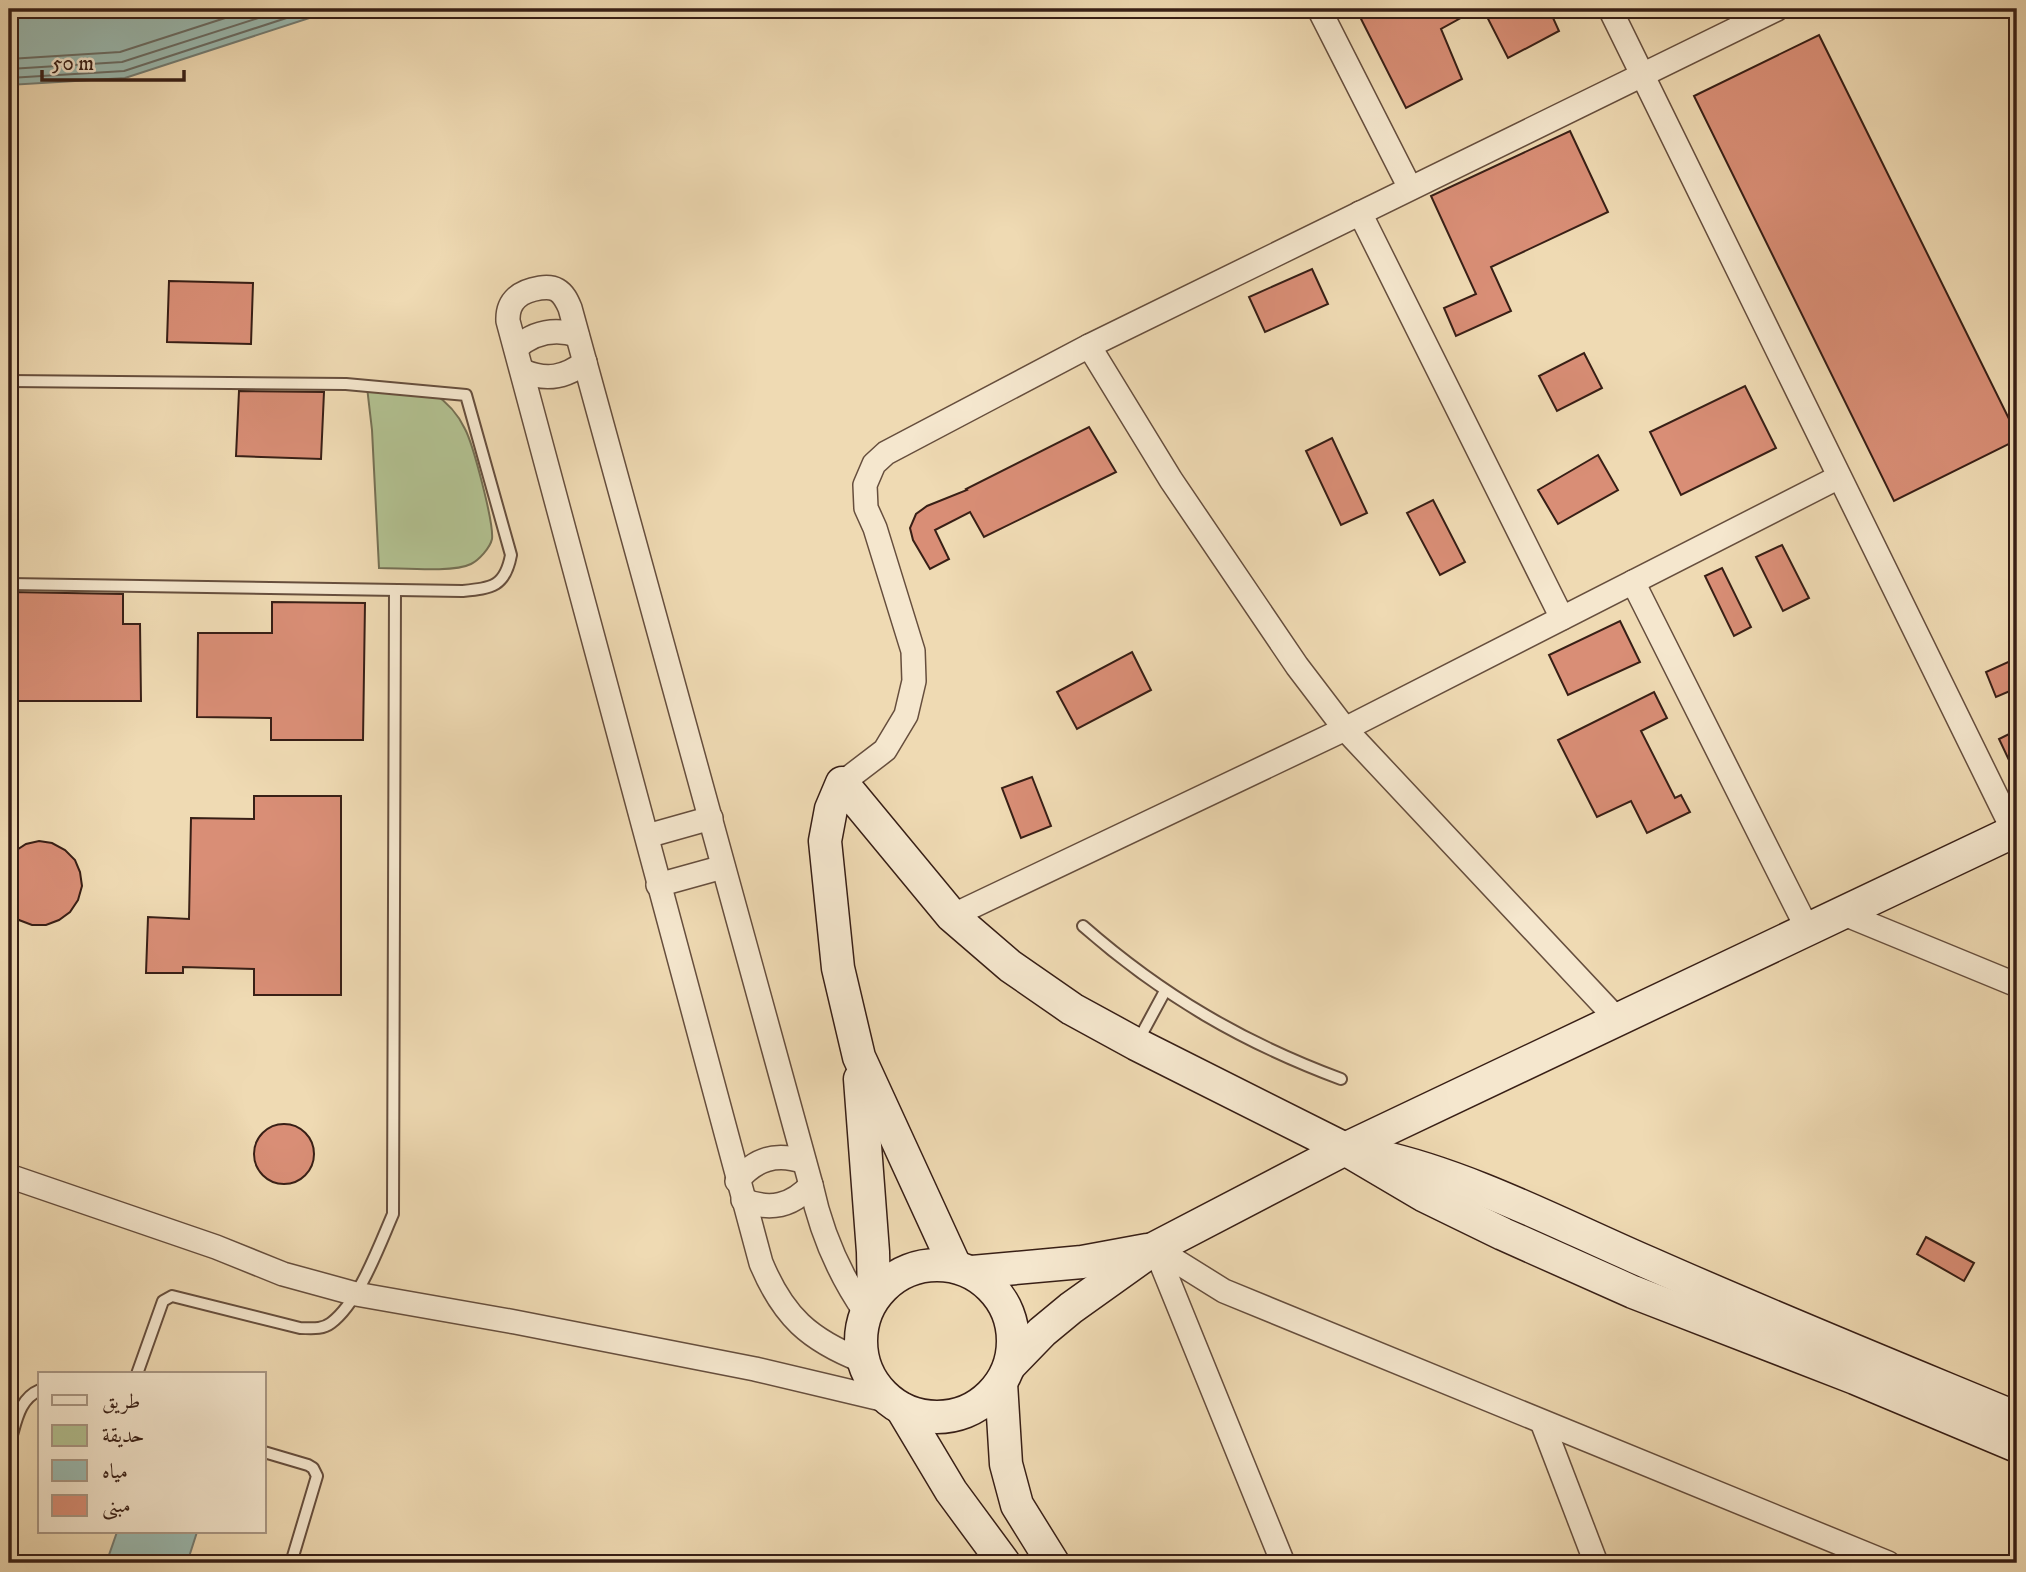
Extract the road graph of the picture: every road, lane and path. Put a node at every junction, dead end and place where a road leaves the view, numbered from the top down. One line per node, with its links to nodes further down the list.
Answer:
1 (1319, 9): 5 (street)
2 (1610, 9): 4 (street)
3 (1777, 9): 4 (street)
4 (1641, 74): 5 (street); 13 (street)
5 (1410, 188): 6 (street)
6 (1360, 213): 8 (street); 17 (street)
7 (577, 335): 9 (street); 9 (street); 10 (street)
8 (1089, 346): 18 (street); 19 (street)
9 (516, 348): 11 (street)
10 (585, 362): 11 (street); 20 (street)
11 (523, 371): 22 (street)
12 (9, 382): 16 (lane)
13 (1839, 477): 14 (street); 21 (street)
14 (1633, 582): 17 (street); 28 (street)
15 (9, 584): 16 (lane)
16 (395, 591): 42 (lane)
17 (1562, 618): 18 (street)
18 (1345, 729): 26 (street); 31 (street)
19 (842, 783): 26 (street); 33 (street)
20 (711, 818): 22 (street); 23 (street)
21 (2015, 831): 25 (street)
22 (647, 836): 24 (street)
23 (723, 867): 24 (street); 36 (street)
24 (658, 885): 39 (street)
25 (1842, 913): 28 (street); 29 (street)
26 (952, 916): 32 (street)
27 (1083, 926): 30 (lane)
28 (1808, 930): 31 (street)
29 (2017, 985)
30 (1166, 991): 32 (lane); 34 (lane)
31 (1618, 1020): 35 (street)
32 (1136, 1044): 35 (street)
33 (859, 1057): 41 (street); 43 (street)
34 (1341, 1079)
35 (1345, 1149): 40 (street); 49 (street); 52 (street)
36 (804, 1162): 38 (street); 39 (street)
37 (9, 1176): 42 (street)
38 (811, 1185): 39 (street); 43 (street)
39 (740, 1190): 44 (street)
40 (1155, 1248): 41 (street); 46 (street); 50 (street); 57 (street)
41 (963, 1269): 43 (street); 46 (street)
42 (356, 1294): 45 (lane); 48 (street)
43 (870, 1305): 44 (street)
44 (863, 1361): 48 (street)
45 (137, 1372)
46 (1005, 1374): 48 (street); 56 (street)
47 (38, 1391): 51 (lane)
48 (896, 1405): 55 (street)
49 (2017, 1418)
50 (1542, 1422): 58 (street); 59 (street)
51 (9, 1445)
52 (2017, 1446)
53 (266, 1453): 54 (lane)
54 (292, 1563)
55 (1004, 1563)
56 (1054, 1563)
57 (1283, 1563)
58 (1596, 1563)
59 (1888, 1563)

